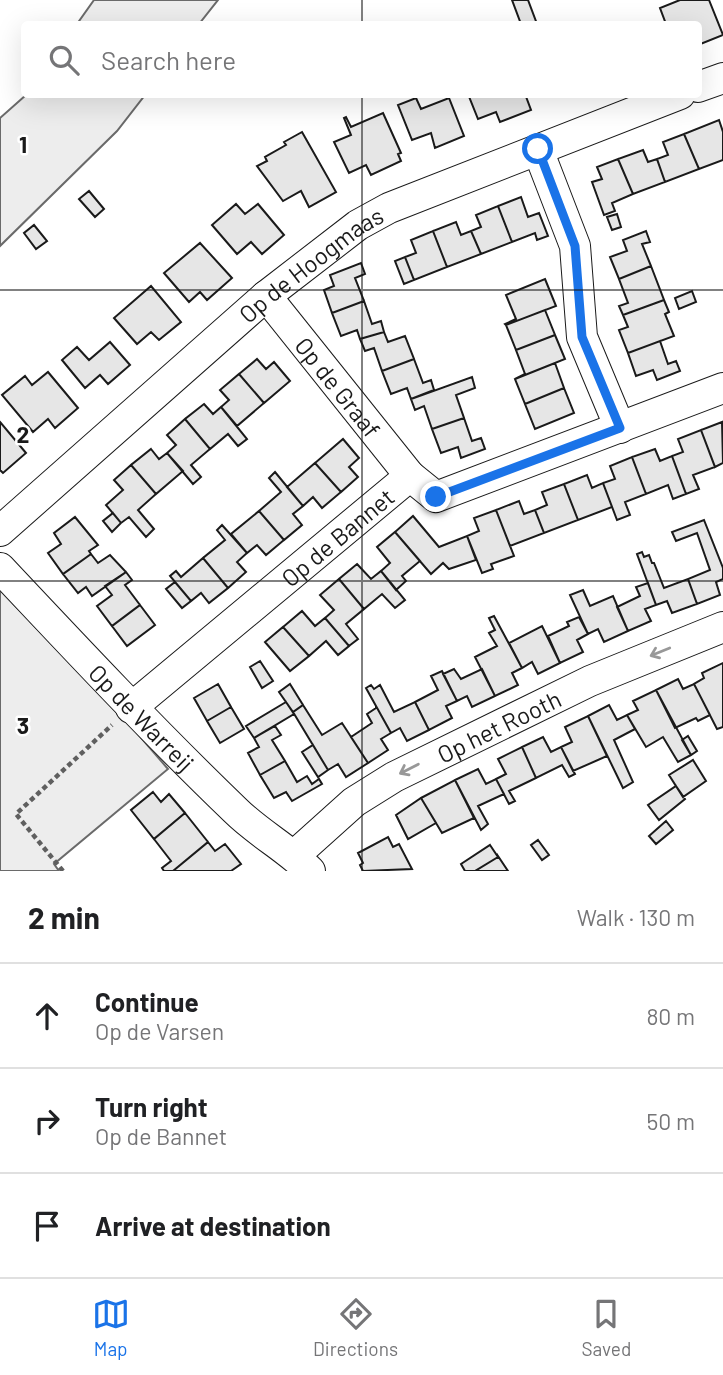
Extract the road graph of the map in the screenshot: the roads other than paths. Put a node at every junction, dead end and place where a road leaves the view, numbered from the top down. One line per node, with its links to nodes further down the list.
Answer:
1 (723, 78): 2 (street)
2 (702, 86)
3 (670, 98): 4 (street, Op de Hoogmaas)
4 (538, 149): 5 (street, Op de Hoogmaas); 7 (street)
5 (266, 296): 8 (street, Op de Graaf); 9 (street, Op de Hoogmaas)
6 (723, 388): 7 (street, Op de Bannet)
7 (620, 428): 8 (street, Op de Bannet)
8 (410, 476): 12 (street, Op de Bannet)
9 (0, 531)
10 (0, 568): 12 (street, Op de Warreij)
11 (723, 627): 13 (street, Op het Rooth, one-way to 13)
12 (131, 708): 13 (street, Op de Warreij)
13 (302, 863)

